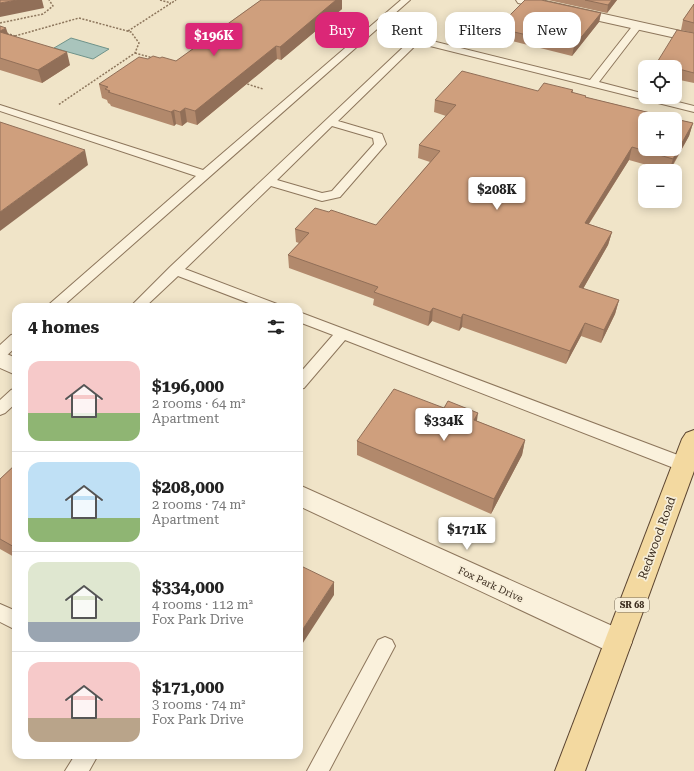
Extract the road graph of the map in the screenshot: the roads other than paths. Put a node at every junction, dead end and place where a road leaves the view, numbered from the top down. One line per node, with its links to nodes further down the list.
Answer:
1 (405, 0): 11 (lane)
2 (523, 0): 3 (street)
3 (637, 26): 4 (street); 5 (lane)
4 (694, 38)
5 (592, 84): 6 (lane); 10 (lane)
6 (638, 95)
7 (674, 104): 9 (lane)
8 (0, 108): 11 (lane)
9 (694, 109)
10 (330, 122): 12 (lane); 12 (lane)
11 (205, 175): 14 (lane)
12 (268, 181): 13 (lane)
13 (175, 270): 15 (lane); 16 (lane)
14 (58, 303)
15 (141, 303)
16 (262, 303)
17 (303, 319): 18 (lane)
18 (342, 334): 23 (lane); 27 (lane)
19 (12, 342): 20 (lane)
20 (0, 353)
21 (0, 359): 22 (street)
22 (12, 365)
23 (303, 379)
24 (12, 398): 25 (lane)
25 (0, 409)
26 (694, 439): 27 (main road, Redwood Road / SR 68)
27 (685, 464): 31 (main road, Redwood Road / SR 68)
28 (303, 497): 31 (street, Fox Park Drive)
29 (0, 612): 30 (lane)
30 (12, 618)
31 (618, 642): 36 (main road, Redwood Road / SR 68)
32 (385, 646): 35 (lane)
33 (85, 759): 34 (lane)
34 (76, 771)
35 (318, 771)
36 (570, 771)

